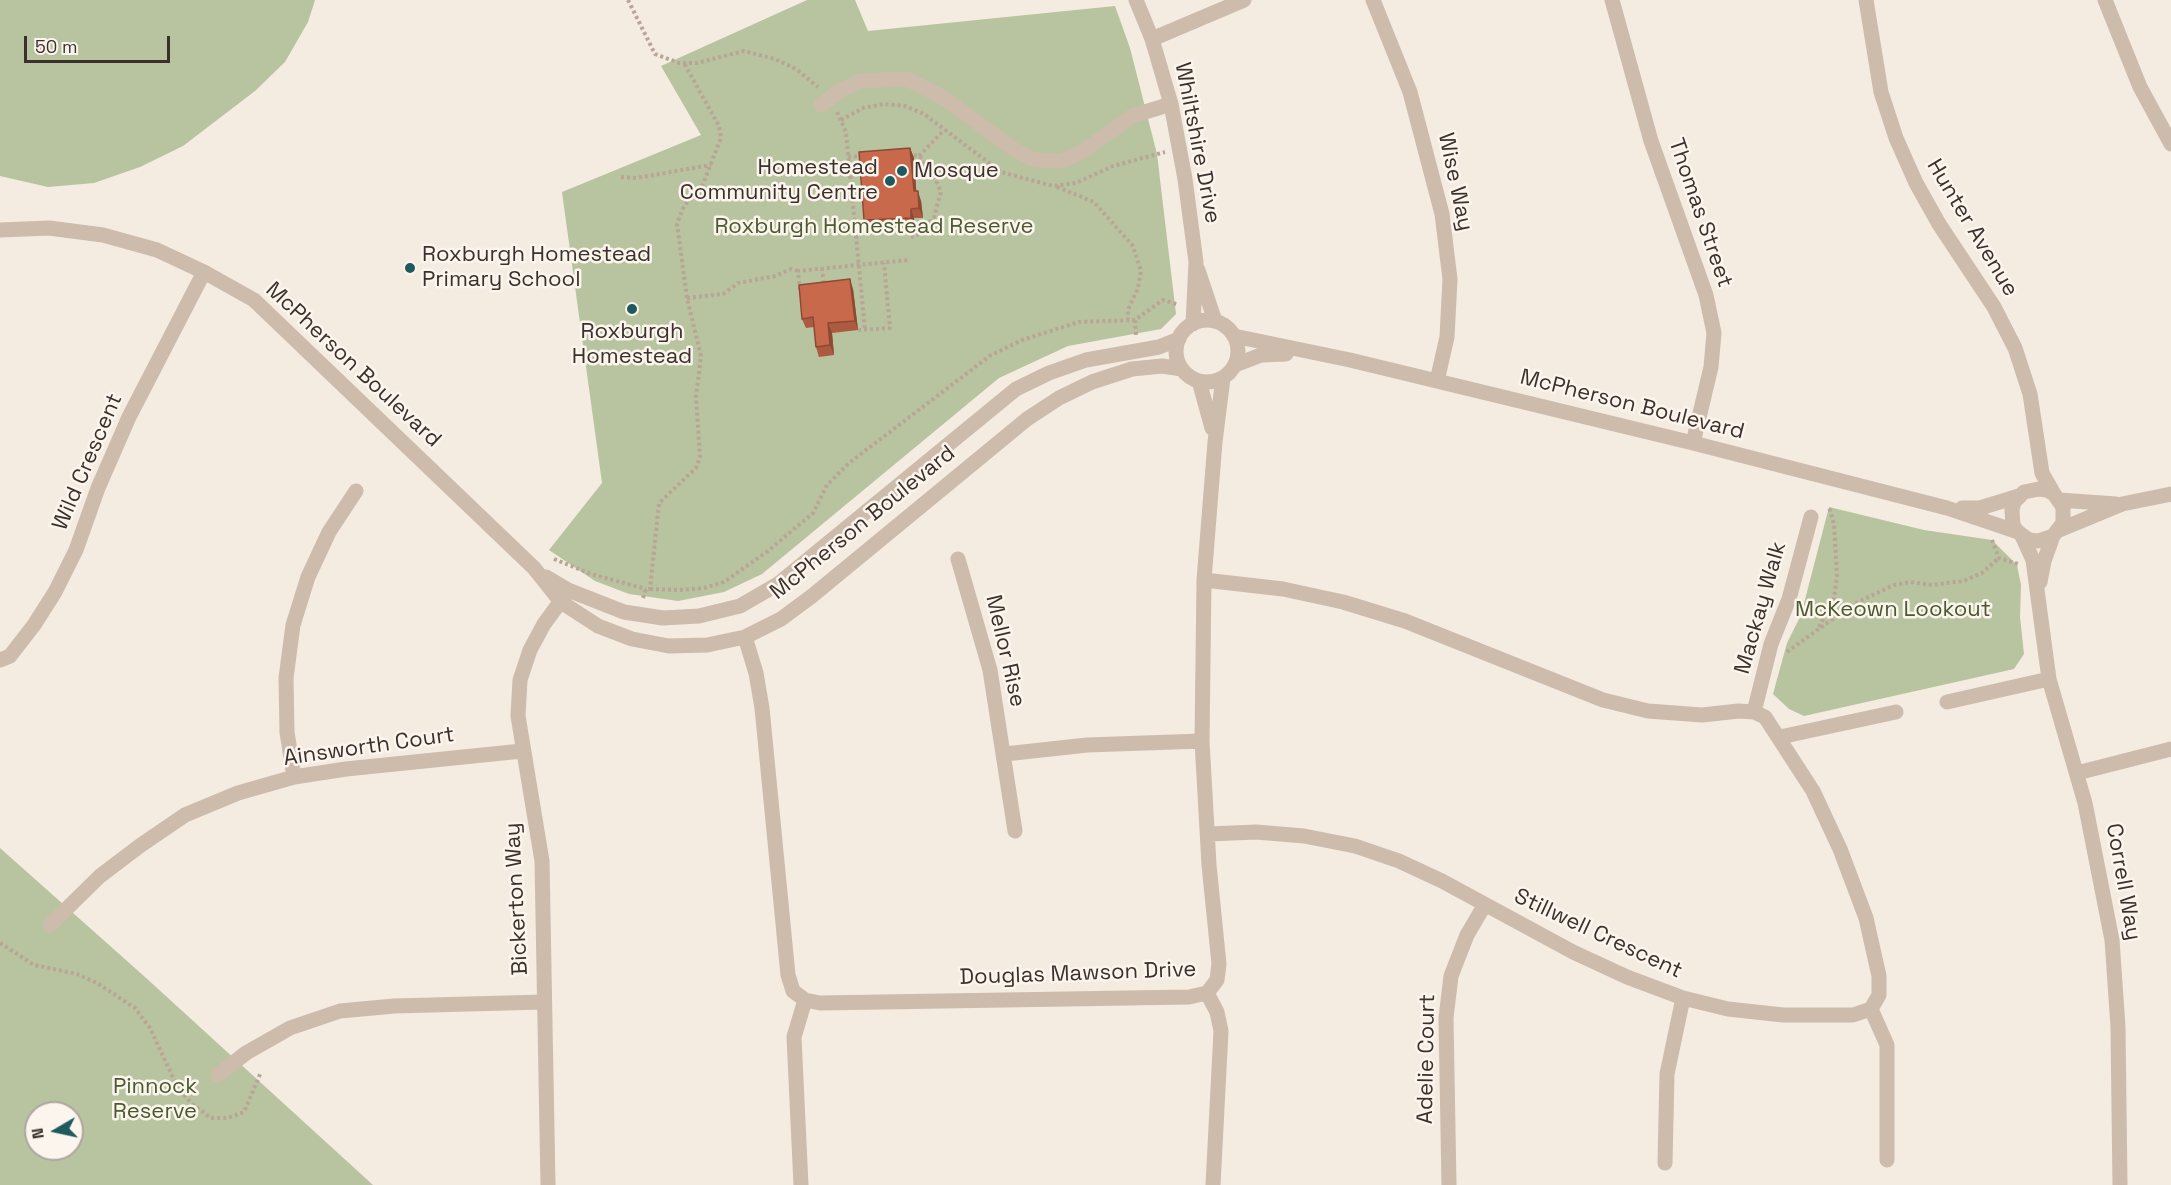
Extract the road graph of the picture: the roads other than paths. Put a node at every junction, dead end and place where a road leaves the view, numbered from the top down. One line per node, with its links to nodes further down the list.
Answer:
1 (1136, 0): 7 (street, Whiltshire Drive)
2 (1244, 0): 7 (street)
3 (1373, 0): 23 (street, Wise Way)
4 (1612, 0): 26 (street, Thomas Street)
5 (1866, 0): 24 (street, Hunter Avenue)
6 (2105, 0): 10 (street)
7 (1152, 39): 9 (street, Whiltshire Drive)
8 (825, 102): 9 (street)
9 (1171, 104): 12 (street, Whiltshire Drive)
10 (2171, 144)
11 (0, 230): 13 (street, McPherson Boulevard)
12 (1196, 262): 14 (street, Whiltshire Drive); 15 (street, Whiltshire Drive)
13 (204, 272): 39 (street, McPherson Boulevard); 41 (street, Wild Crescent)
14 (1193, 316): 15 (street); 17 (street)
15 (1215, 321): 16 (street)
16 (1234, 336): 18 (street, McPherson Boulevard); 19 (street)
17 (1179, 339): 20 (street); 39 (street, McPherson Boulevard)
18 (1304, 352): 19 (street, McPherson Boulevard); 23 (street, McPherson Boulevard)
19 (1236, 365): 21 (street)
20 (1182, 369): 22 (street); 40 (street, McPherson Boulevard)
21 (1223, 378): 22 (street); 25 (street, Douglas Mawson Drive)
22 (1199, 381): 25 (street, Douglas Mawson Drive)
23 (1437, 381): 26 (street, McPherson Boulevard)
24 (2037, 441): 28 (street, Hunter Avenue); 30 (street, Hunter Avenue)
25 (1215, 442): 37 (street, Douglas Mawson Drive)
26 (1693, 443): 32 (street, McPherson Boulevard)
27 (356, 491): 52 (street)
28 (2022, 494): 30 (street); 32 (street, McPherson Boulevard); 35 (street)
29 (2171, 494): 31 (street)
30 (2056, 497): 31 (street); 34 (street)
31 (2121, 504): 34 (street)
32 (1947, 508): 35 (street, McPherson Boulevard)
33 (1811, 516): 44 (street, Mackay Walk)
34 (2056, 533): 35 (street); 38 (street, Correll Way)
35 (2020, 534): 38 (street, Correll Way)
36 (958, 559): 50 (street, Mellor Rise)
37 (1204, 580): 44 (street); 47 (street, Douglas Mawson Drive)
38 (2038, 594): 42 (street, Correll Way)
39 (564, 596): 40 (street, McPherson Boulevard); 49 (street, Bickerton Way)
40 (745, 637): 59 (street)
41 (0, 660)
42 (2049, 679): 43 (street); 51 (street, Correll Way)
43 (1947, 702)
44 (1754, 712): 46 (street)
45 (1896, 712): 46 (street)
46 (1780, 737): 61 (street)
47 (1202, 741): 50 (street); 54 (street, Douglas Mawson Drive)
48 (2171, 749): 51 (street)
49 (522, 750): 52 (street, Ainsworth Court); 60 (street, Bickerton Way)
50 (1005, 754): 53 (street, Mellor Rise)
51 (2077, 773): 69 (street, Correll Way)
52 (294, 777): 56 (street, Ainsworth Court)
53 (1016, 831)
54 (1209, 834): 55 (street, Stillwell Crescent); 57 (street, Douglas Mawson Drive)
55 (1484, 906): 58 (street, Stillwell Crescent); 68 (street, Adelie Court)
56 (50, 925)
57 (1207, 993): 59 (street, Douglas Mawson Drive); 67 (street)
58 (1683, 998): 61 (street, Stillwell Crescent); 64 (street)
59 (805, 1000): 66 (street)
60 (544, 1002): 62 (street); 65 (street, Bickerton Way)
61 (1871, 1009): 63 (street)
62 (218, 1075)
63 (1887, 1160)
64 (1665, 1163)
65 (548, 1185)
66 (801, 1185)
67 (1213, 1185)
68 (1449, 1185)
69 (2120, 1185)

